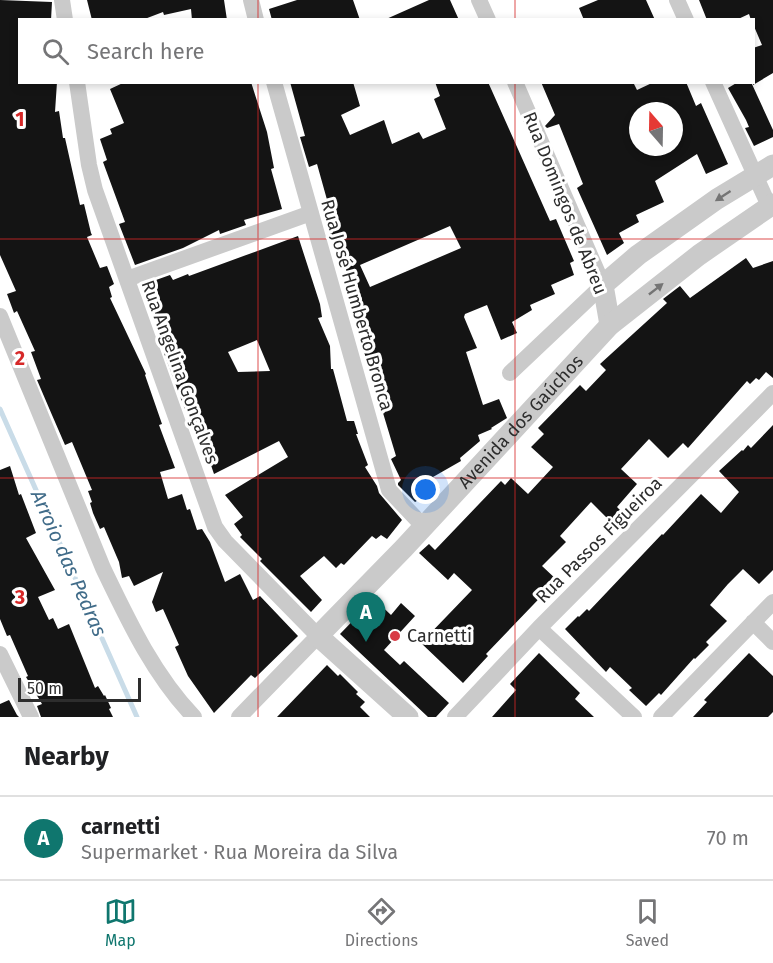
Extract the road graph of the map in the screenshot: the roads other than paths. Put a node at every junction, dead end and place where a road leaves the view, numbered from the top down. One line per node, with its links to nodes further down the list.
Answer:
1 (62, 0): 5 (street)
2 (251, 0): 6 (street)
3 (479, 0): 7 (street)
4 (677, 0): 8 (street)
5 (65, 18)
6 (256, 18)
7 (487, 18)
8 (685, 18)
9 (77, 84): 17 (street, Rua Angelina Gonçalves)
10 (275, 84): 16 (street, Rua José Humberto Bronca)
11 (516, 84): 18 (street, Rua Domingos de Abreu)
12 (715, 84): 14 (street)
13 (773, 165): 14 (street, Avenida dos Gaúchos)
14 (754, 175): 15 (street); 18 (street, Avenida dos Gaúchos, one-way to 18)
15 (771, 205): 20 (street, Avenida dos Gaúchos, one-way to 15)
16 (311, 213): 17 (street); 23 (street, Rua José Humberto Bronca)
17 (127, 279): 27 (street, Rua Angelina Gonçalves)
18 (603, 285): 20 (street, Rua Domingos de Abreu); 21 (street, Avenida dos Gaúchos)
19 (0, 316): 31 (street)
20 (610, 325): 23 (street, Avenida dos Gaúchos)
21 (510, 373)
22 (773, 393): 26 (street, Rua Passos Figueiroa)
23 (423, 526): 27 (street, Avenida dos Gaúchos)
24 (773, 602): 25 (street)
25 (753, 622): 28 (street); 36 (street)
26 (539, 628): 34 (street, Rua Passos Figueiroa); 35 (street)
27 (318, 636): 32 (street, Avenida dos Gaúchos); 33 (street)
28 (773, 642)
29 (0, 654): 30 (street)
30 (31, 717)
31 (194, 717)
32 (239, 717)
33 (408, 717)
34 (455, 717)
35 (634, 717)
36 (661, 717)

